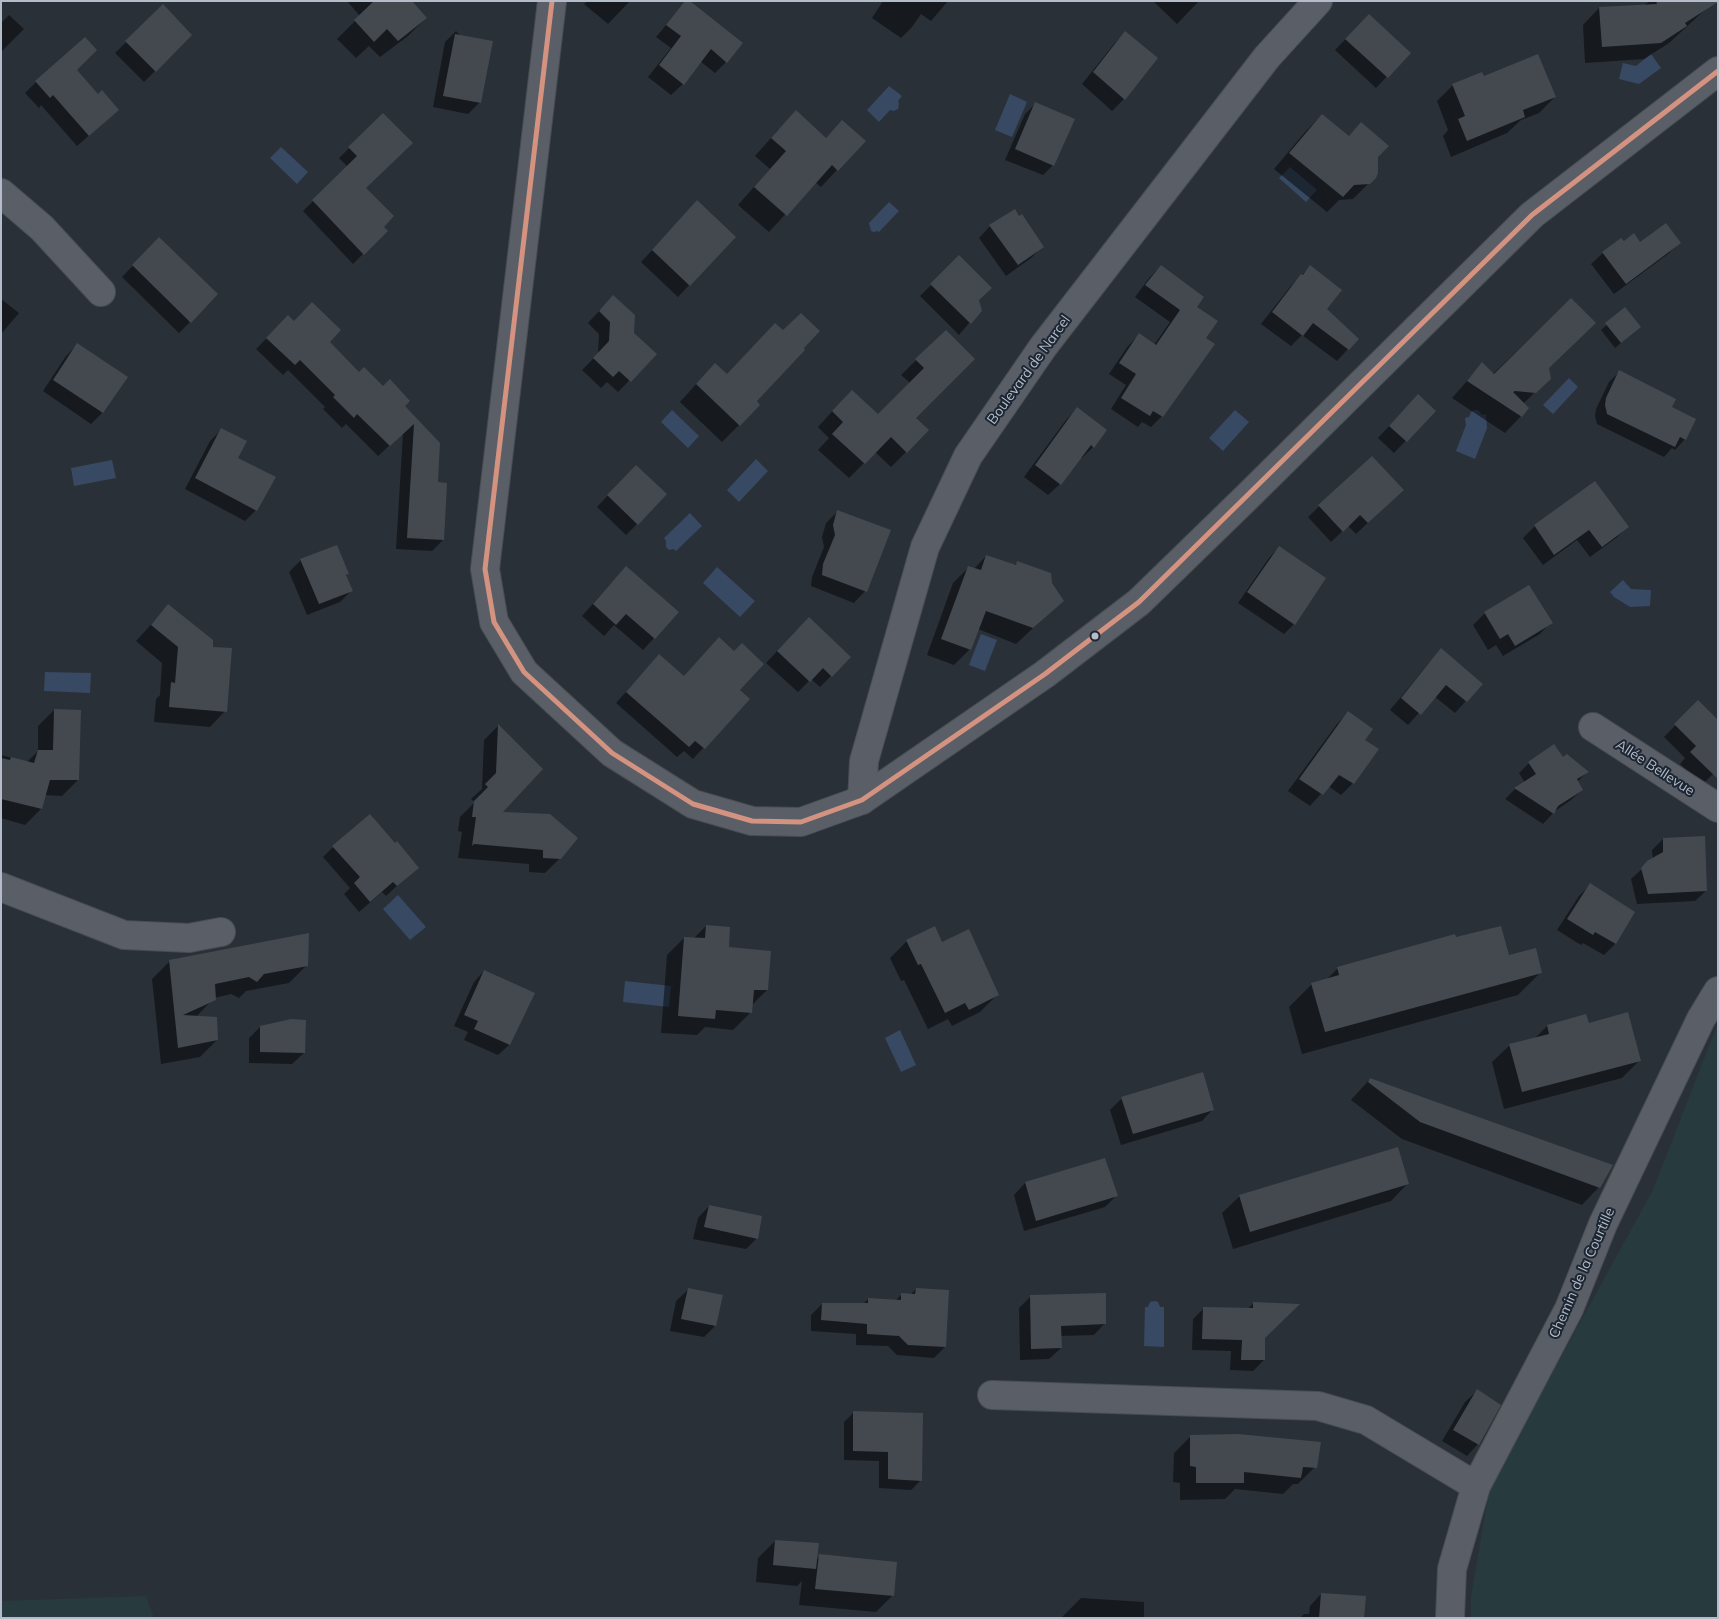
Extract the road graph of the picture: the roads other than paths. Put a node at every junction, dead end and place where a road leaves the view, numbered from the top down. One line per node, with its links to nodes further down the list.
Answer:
1 (552, 1): 7 (street)
2 (1318, 1): 7 (street, Boulevard de Narcel)
3 (1718, 71): 7 (street)
4 (1, 193): 5 (street)
5 (101, 292)
6 (1593, 727): 8 (street, Allée Bellevue)
7 (862, 800)
8 (1718, 808)
9 (1, 887): 10 (street)
10 (221, 932)
11 (1718, 991): 13 (street, Chemin de la Courtille)
12 (992, 1395): 13 (street)
13 (1476, 1486): 14 (street, Chemin de la Courtille)
14 (1450, 1618)

